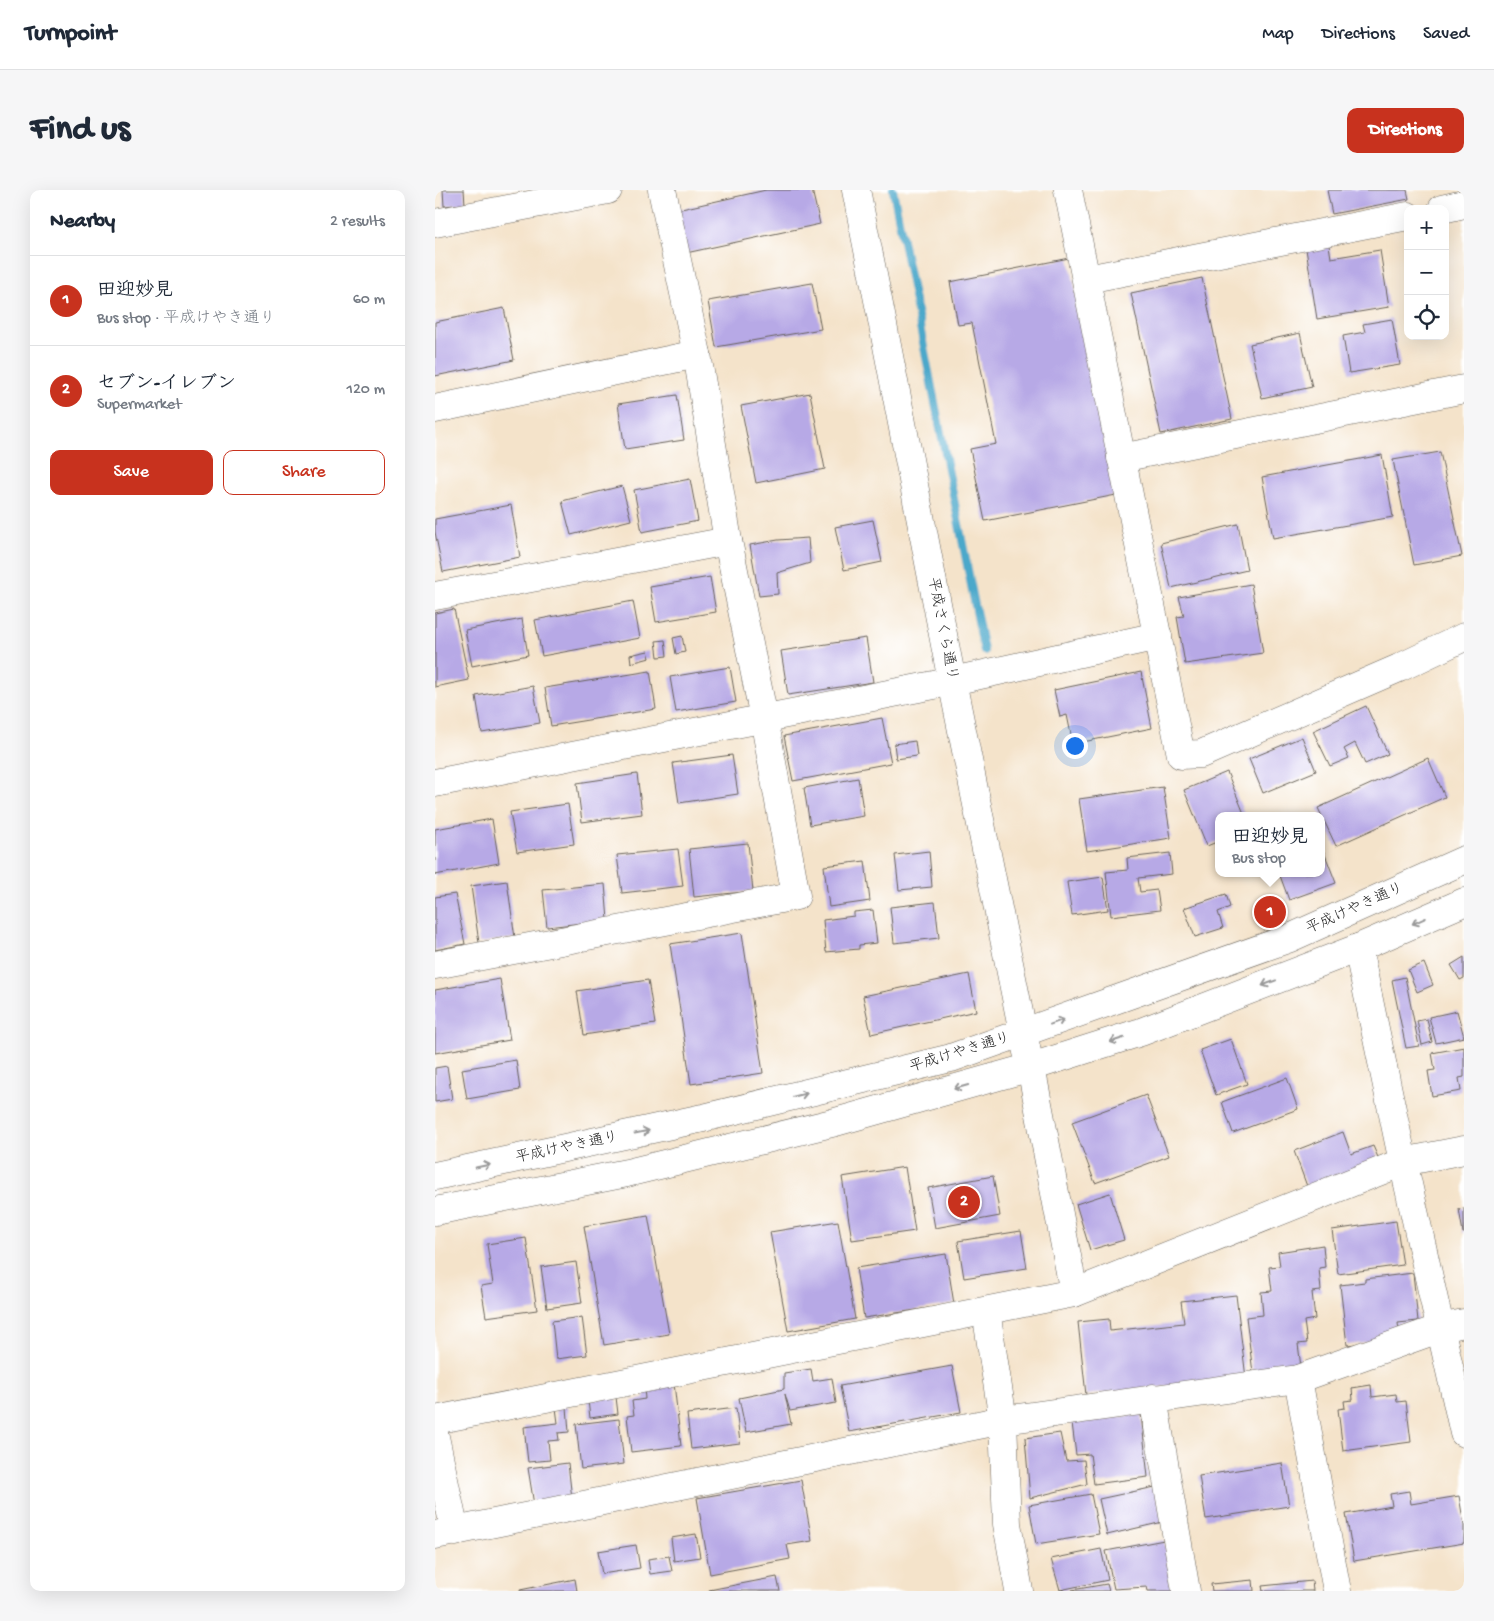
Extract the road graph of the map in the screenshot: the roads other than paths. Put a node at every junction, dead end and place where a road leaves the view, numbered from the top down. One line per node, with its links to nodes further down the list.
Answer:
1 (609, 190): 8 (street)
2 (662, 190): 10 (street)
3 (855, 190): 18 (street, 平成さくら通り)
4 (1068, 190): 9 (street)
5 (1464, 204): 6 (street)
6 (1449, 207)
7 (1404, 217): 9 (street)
8 (435, 223)
9 (1087, 280): 13 (street)
10 (697, 354): 12 (street); 14 (street)
11 (1464, 389): 13 (street)
12 (435, 409)
13 (1121, 458): 16 (street)
14 (728, 541): 15 (street); 19 (street)
15 (435, 596)
16 (1159, 636): 17 (street); 18 (street)
17 (1464, 637)
18 (952, 681): 19 (street); 25 (street, 平成さくら通り)
19 (764, 718): 20 (street); 24 (street)
20 (435, 783)
21 (1464, 860): 25 (street, 平成けやき通り, one-way to 21)
22 (1464, 902): 23 (street, one-way to 23)
23 (1358, 948): 26 (street, one-way to 26); 28 (street)
24 (435, 965)
25 (1023, 1034): 26 (street, 平成さくら通り); 29 (street, 平成けやき通り, one-way to 25)
26 (1031, 1067): 30 (street, one-way to 30); 31 (street, 平成さくら通り)
27 (1464, 1150): 28 (street)
28 (1403, 1162): 31 (street); 33 (street)
29 (435, 1176)
30 (435, 1211)
31 (1074, 1293): 32 (street)
32 (986, 1311): 36 (street); 37 (street)
33 (1453, 1325): 34 (street); 38 (street)
34 (1298, 1379): 35 (street); 43 (street)
35 (1153, 1398): 37 (street); 42 (street)
36 (435, 1420)
37 (1003, 1420): 40 (street); 41 (street)
38 (1464, 1433)
39 (435, 1437): 40 (street)
40 (445, 1533)
41 (1019, 1591)
42 (1187, 1591)
43 (1337, 1591)

